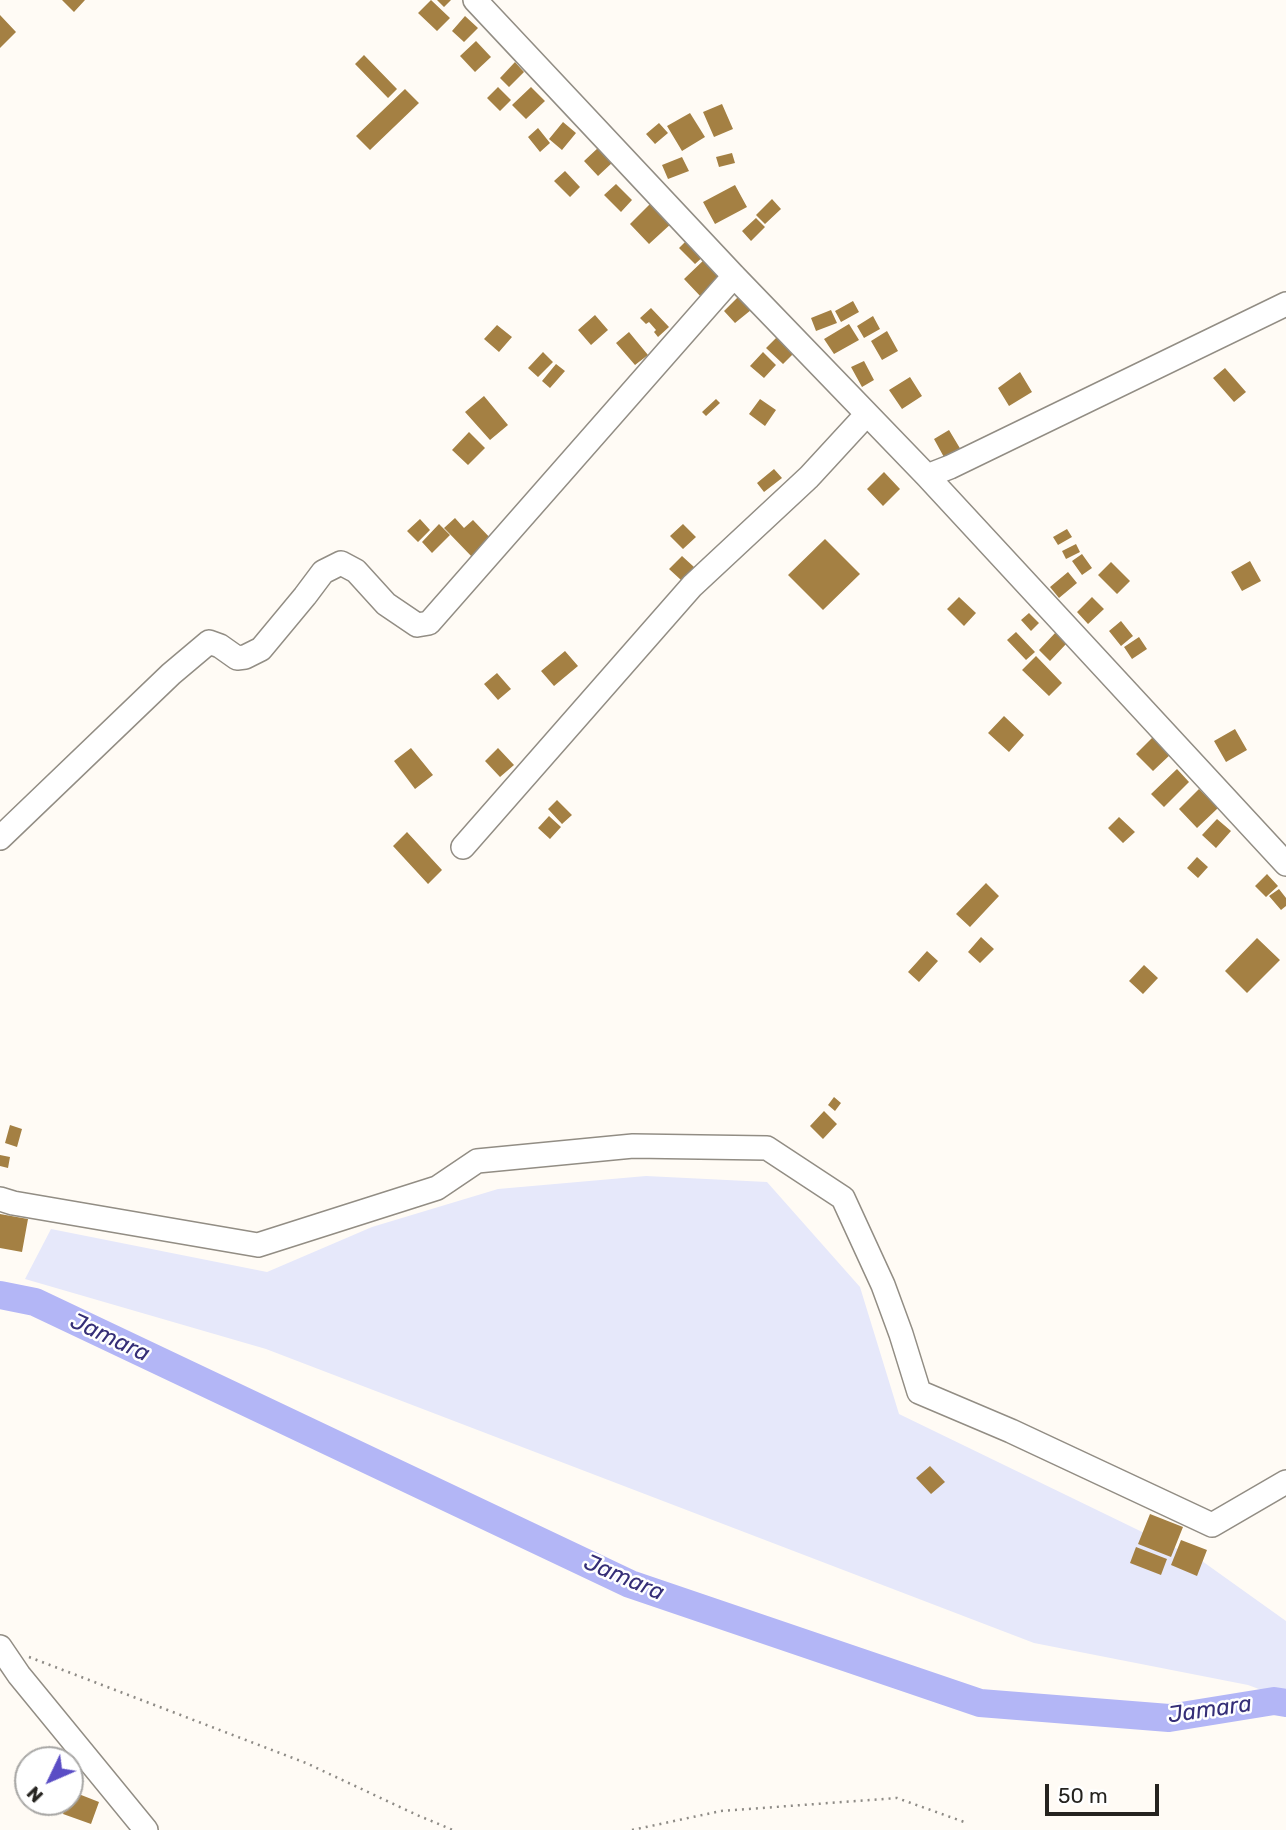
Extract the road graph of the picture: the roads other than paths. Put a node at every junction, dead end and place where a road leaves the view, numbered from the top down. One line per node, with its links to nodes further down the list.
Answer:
1 (475, 0): 2 (street)
2 (733, 276): 4 (street); 6 (street)
3 (1286, 304): 5 (street)
4 (867, 414): 5 (street); 7 (street)
5 (927, 475): 8 (street)
6 (0, 838)
7 (463, 847)
8 (1286, 864)
9 (0, 1199): 10 (street)
10 (1286, 1482)
11 (0, 1647): 12 (street)
12 (146, 1830)

